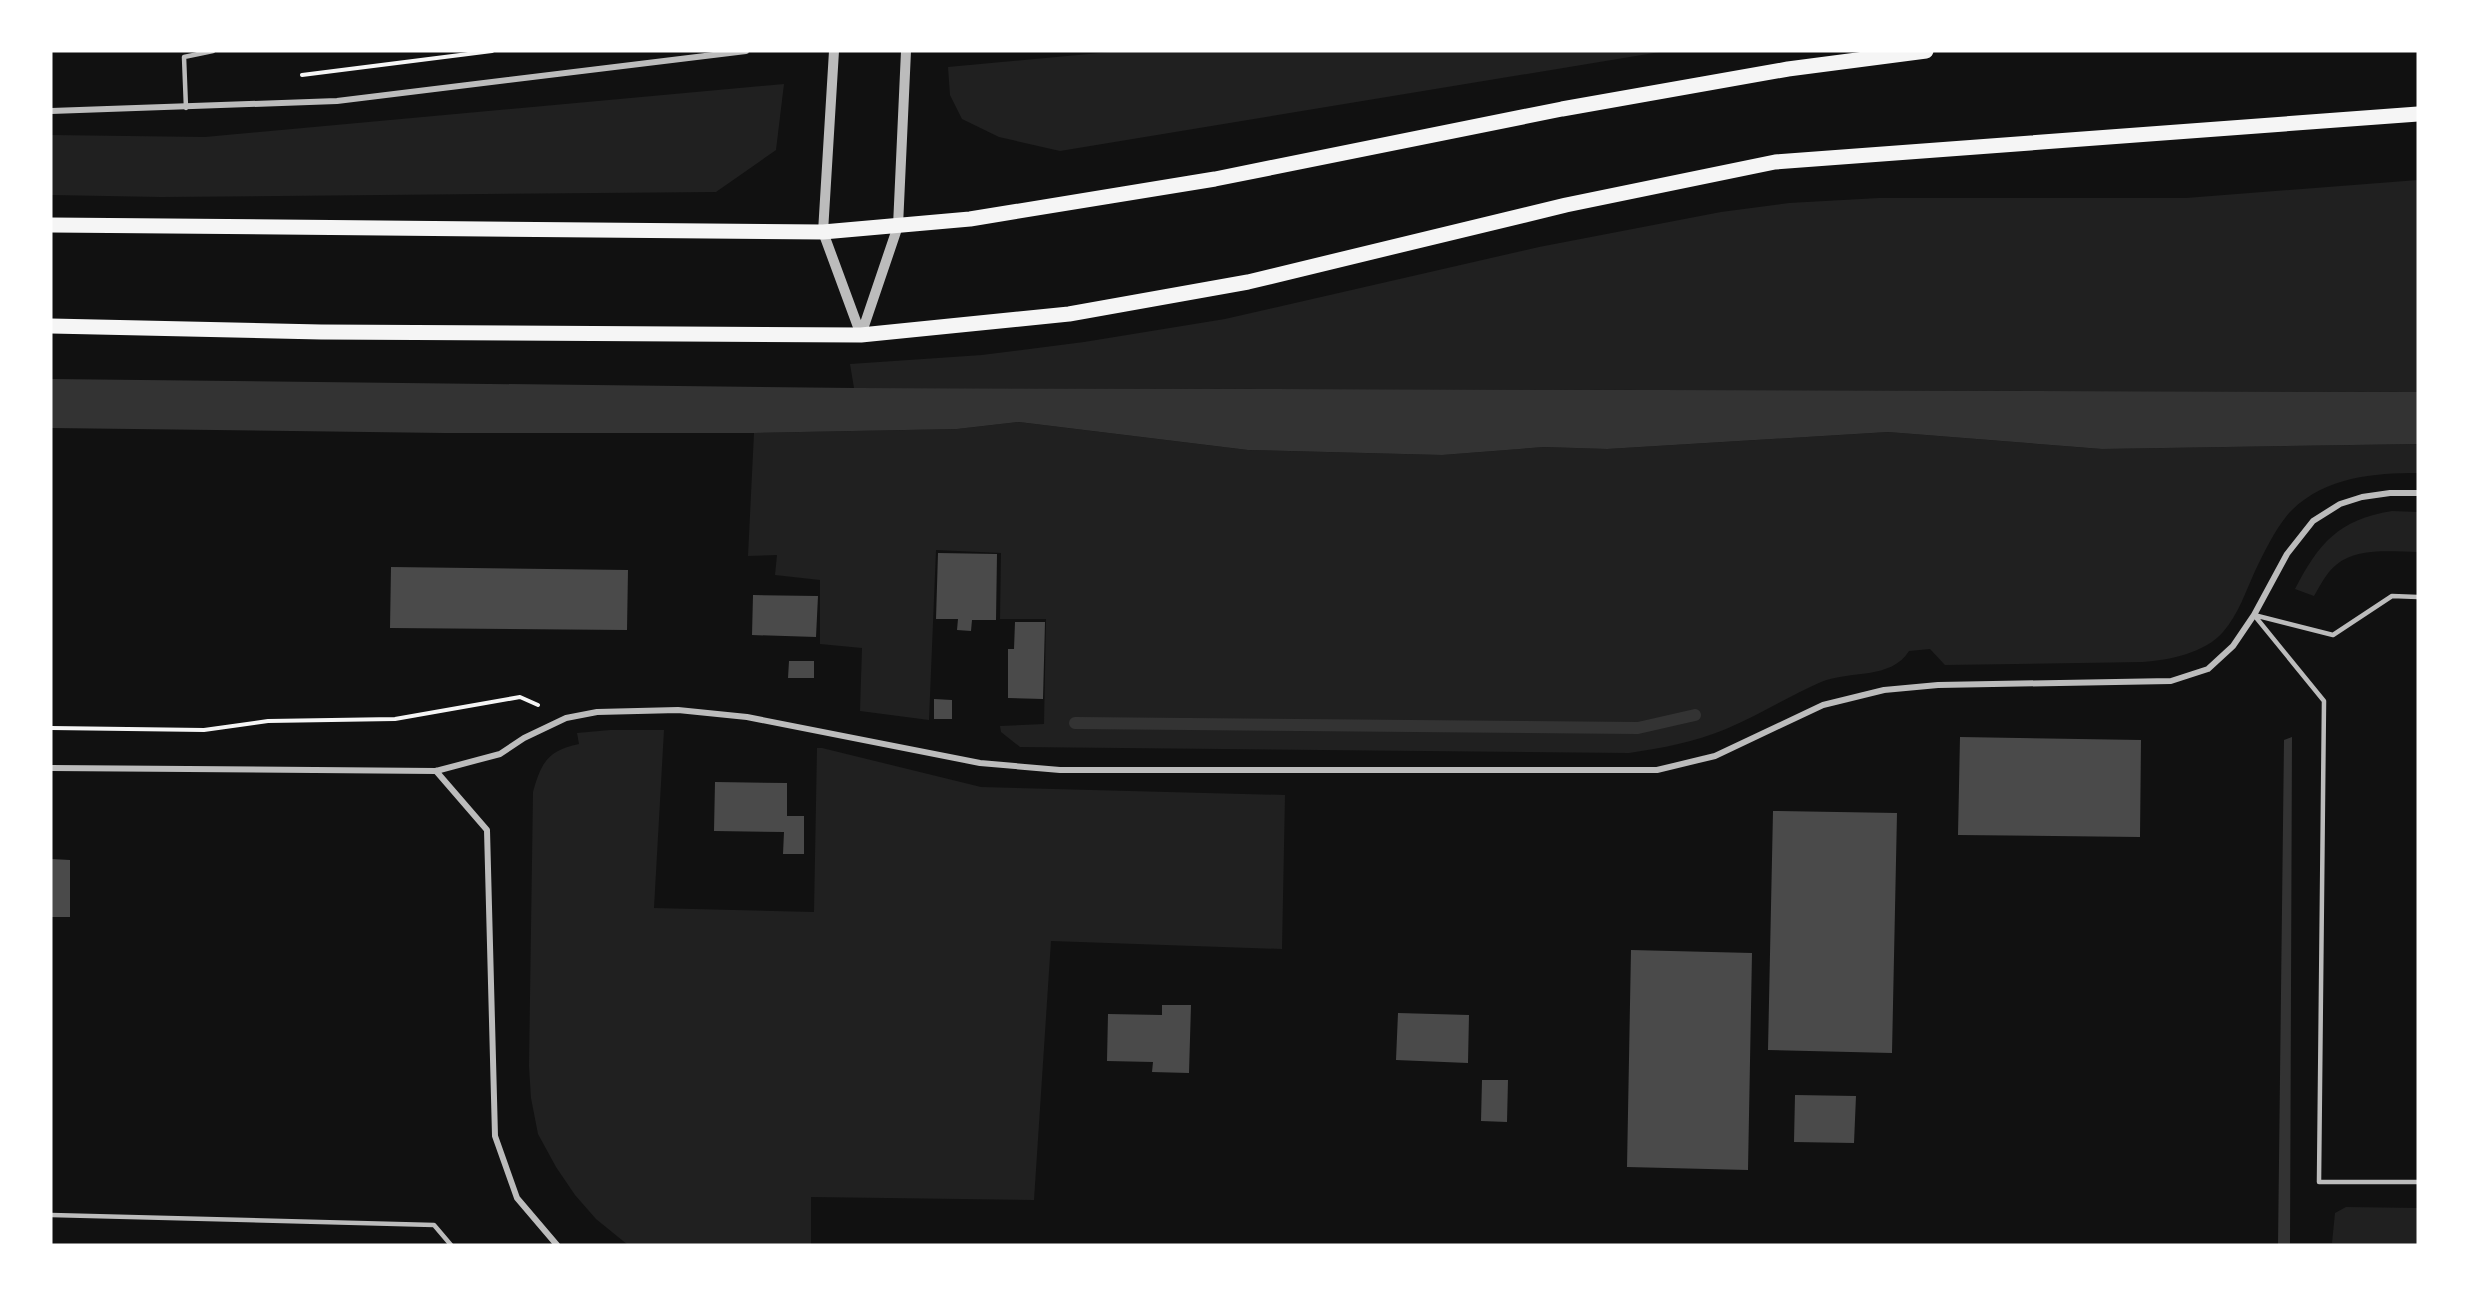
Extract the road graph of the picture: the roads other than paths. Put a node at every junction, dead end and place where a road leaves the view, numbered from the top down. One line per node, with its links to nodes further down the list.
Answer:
1 (213, 51): 6 (lane)
2 (746, 51): 6 (street)
3 (834, 51): 11 (street)
4 (1926, 51): 10 (main road)
5 (906, 53): 10 (street)
6 (186, 108): 7 (street)
7 (51, 111)
8 (2418, 114): 13 (main road)
9 (51, 225): 11 (main road)
10 (898, 226): 11 (main road); 13 (street)
11 (823, 232): 13 (street)
12 (51, 326): 13 (main road)
13 (861, 335)
14 (2418, 493): 16 (street)
15 (2418, 597): 16 (lane)
16 (2254, 615): 18 (street); 19 (lane)
17 (51, 768): 18 (street)
18 (436, 771): 22 (street)
19 (2418, 1182)
20 (51, 1215): 21 (lane)
21 (451, 1245)
22 (557, 1245)

